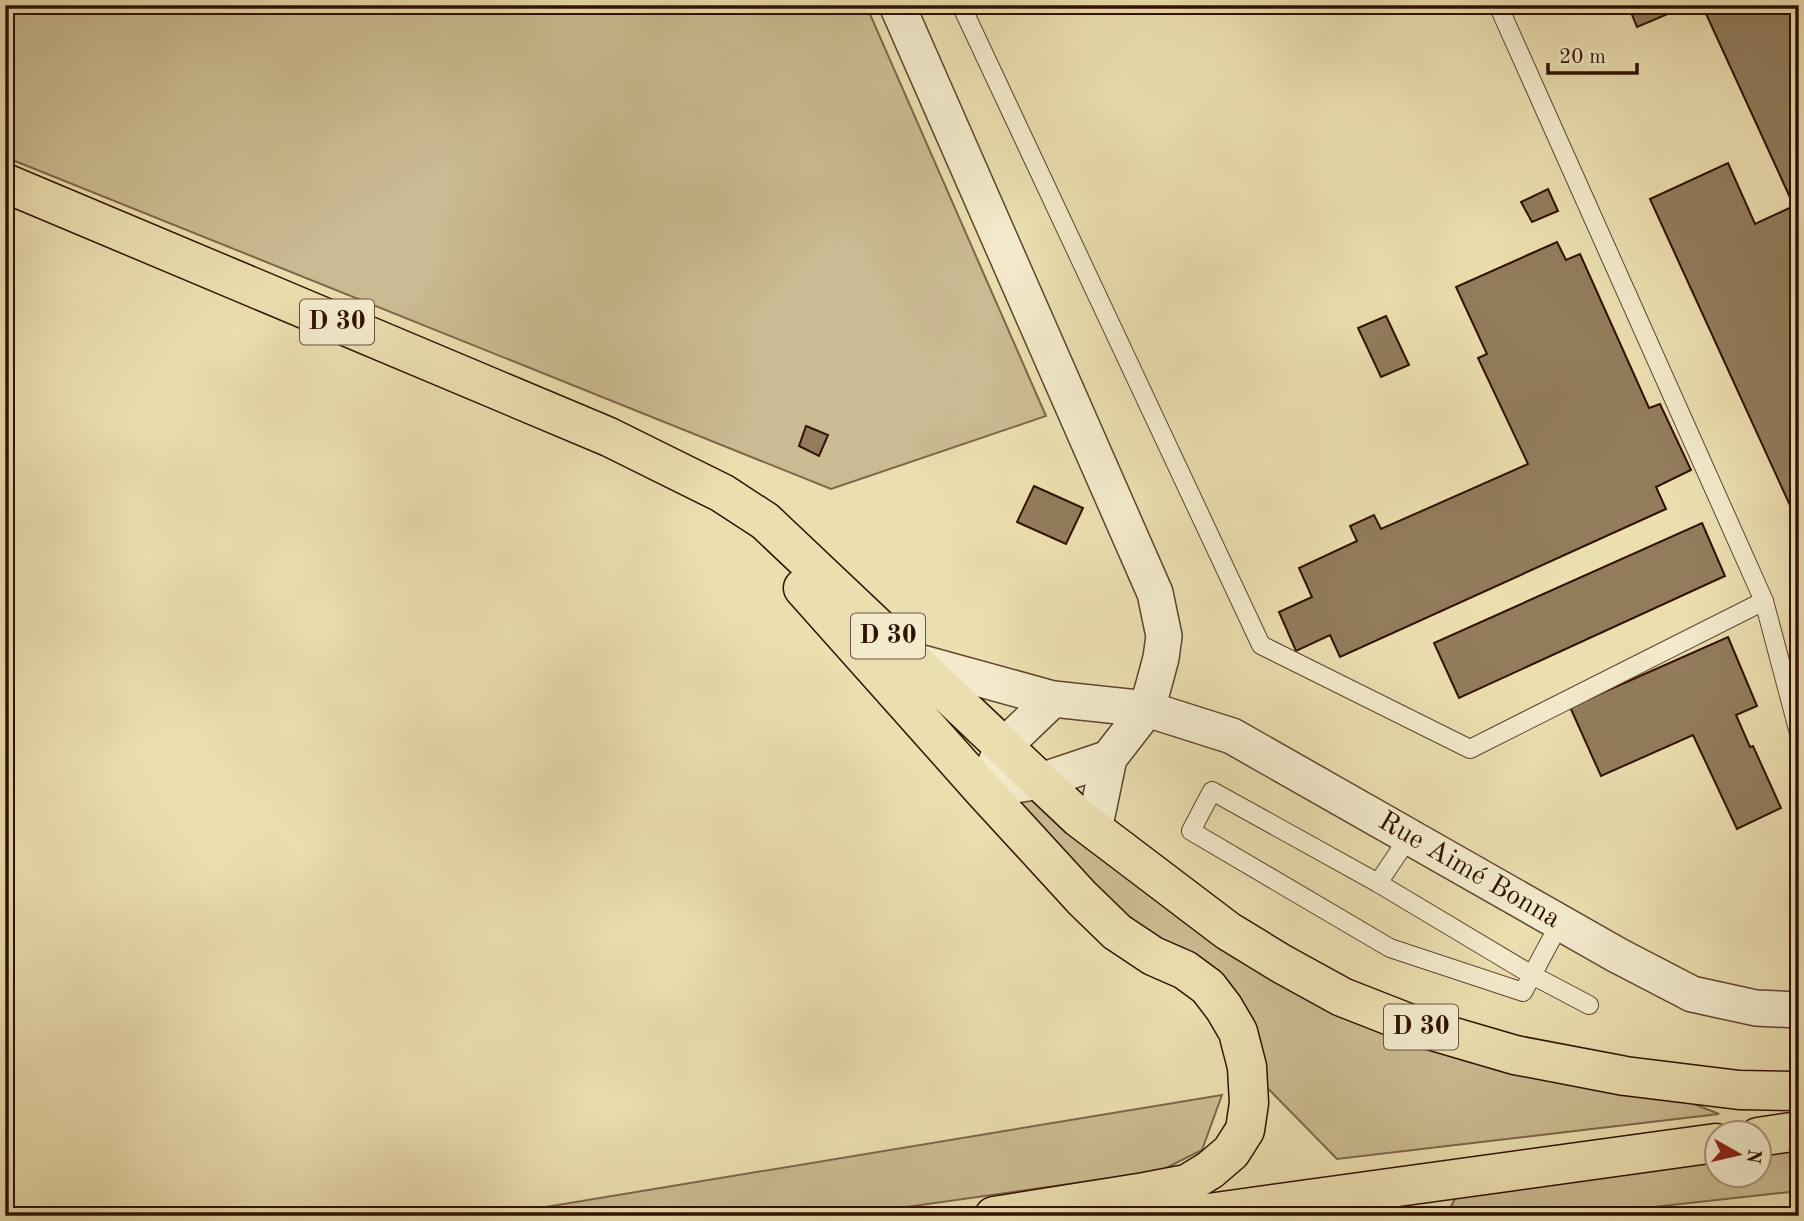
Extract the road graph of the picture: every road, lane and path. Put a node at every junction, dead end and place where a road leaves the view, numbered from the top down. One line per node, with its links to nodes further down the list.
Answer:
1 (897, 5): 9 (street)
2 (961, 5): 6 (lane)
3 (1498, 5): 6 (lane)
4 (5, 183): 5 (main road, D 30)
5 (666, 465): 7 (main road, D 30); 14 (main road, D 30)
6 (1764, 601): 10 (lane)
7 (915, 661): 8 (street, Rue Aimé Bonna); 11 (main road, D 30)
8 (1053, 699): 9 (street, Rue Aimé Bonna); 11 (street)
9 (1146, 709): 12 (street); 16 (street, Rue Aimé Bonna)
10 (1799, 733)
11 (1003, 747): 13 (main road, D 30); 14 (street)
12 (1109, 758): 13 (street); 15 (street)
13 (1041, 781): 14 (street); 15 (main road, D 30)
14 (983, 790): 26 (main road, D 30)
15 (1094, 830): 22 (main road, D 30)
16 (1409, 837): 17 (lane); 18 (street, Rue Aimé Bonna)
17 (1378, 883): 19 (lane); 19 (lane)
18 (1560, 923): 19 (lane); 21 (street, Rue Aimé Bonna)
19 (1532, 975): 20 (lane)
20 (1589, 1005)
21 (1799, 1010)
22 (1799, 1091)
23 (1799, 1131): 24 (main road)
24 (1772, 1135)
25 (1702, 1145): 27 (main road)
26 (994, 1216)
27 (1187, 1216)

